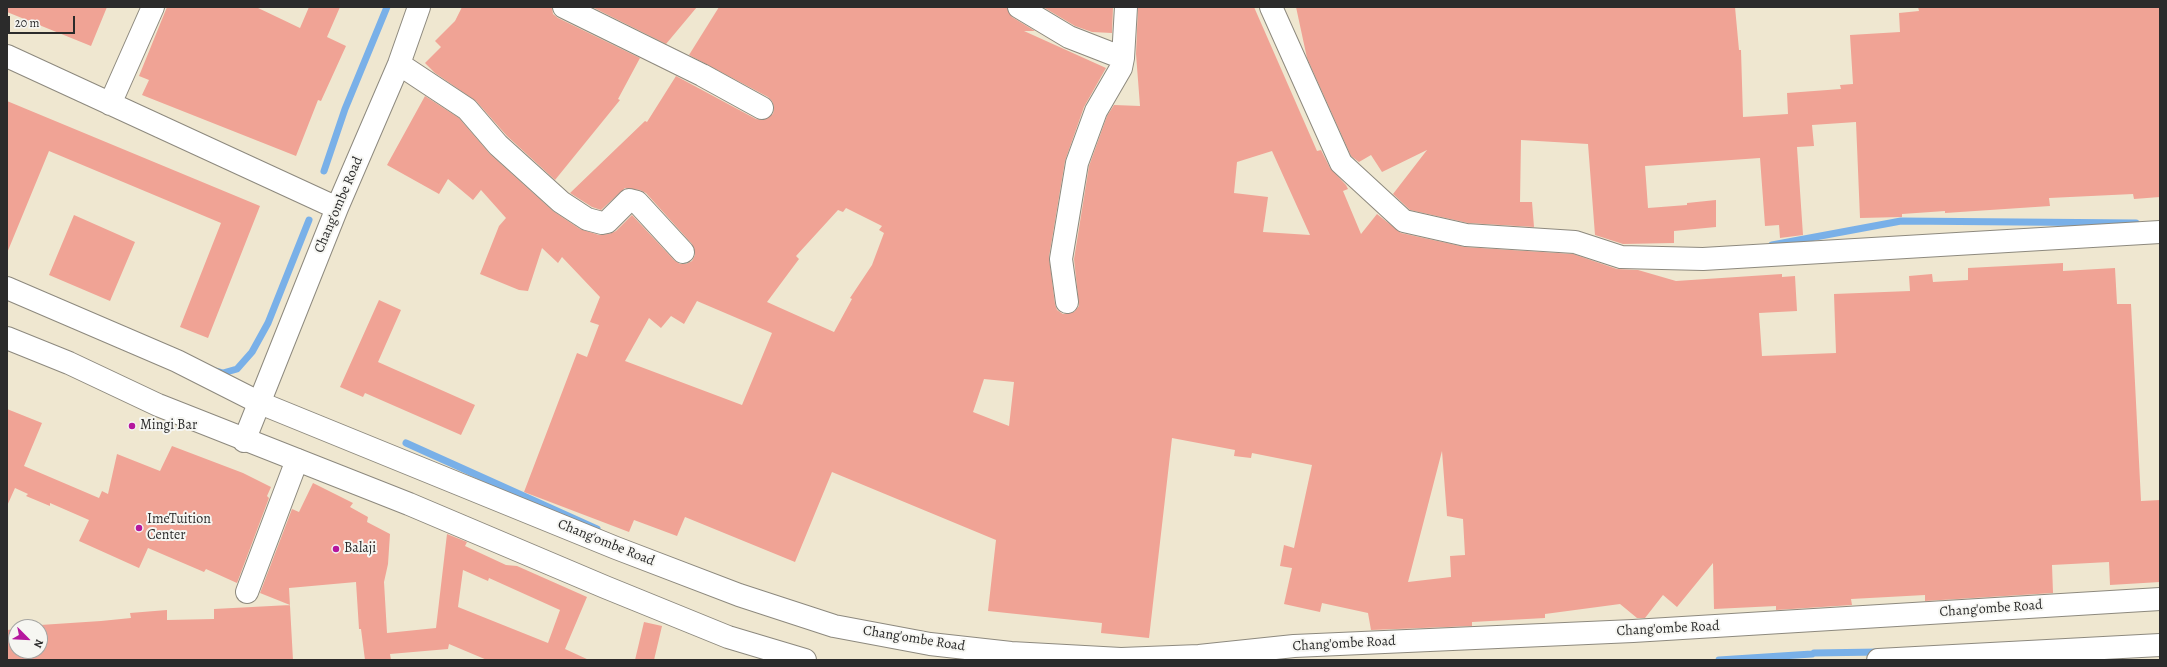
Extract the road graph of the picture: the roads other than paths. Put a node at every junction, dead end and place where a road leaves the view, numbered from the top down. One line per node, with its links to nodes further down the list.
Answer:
1 (153, 7): 10 (main road)
2 (419, 7): 9 (main road, Chang'ombe Road)
3 (564, 7): 11 (main road)
4 (1019, 7): 8 (main road)
5 (1126, 7): 8 (main road)
6 (1270, 7): 13 (main road)
7 (7, 56): 10 (main road)
8 (1124, 58): 16 (main road)
9 (399, 64): 12 (main road, Chang'ombe Road); 14 (main road)
10 (110, 104): 12 (main road)
11 (762, 108)
12 (337, 208): 18 (main road, Chang'ombe Road)
13 (2160, 232)
14 (683, 252)
15 (7, 288): 18 (main road, Chang'ombe Road)
16 (1066, 302)
17 (7, 338): 19 (main road)
18 (260, 403): 19 (main road, Chang'ombe Road); 22 (main road, Chang'ombe Road)
19 (244, 441): 20 (main road)
20 (297, 460): 21 (main road); 24 (main road)
21 (248, 592)
22 (2160, 598)
23 (2160, 645): 25 (main road)
24 (805, 660)
25 (1878, 660)

